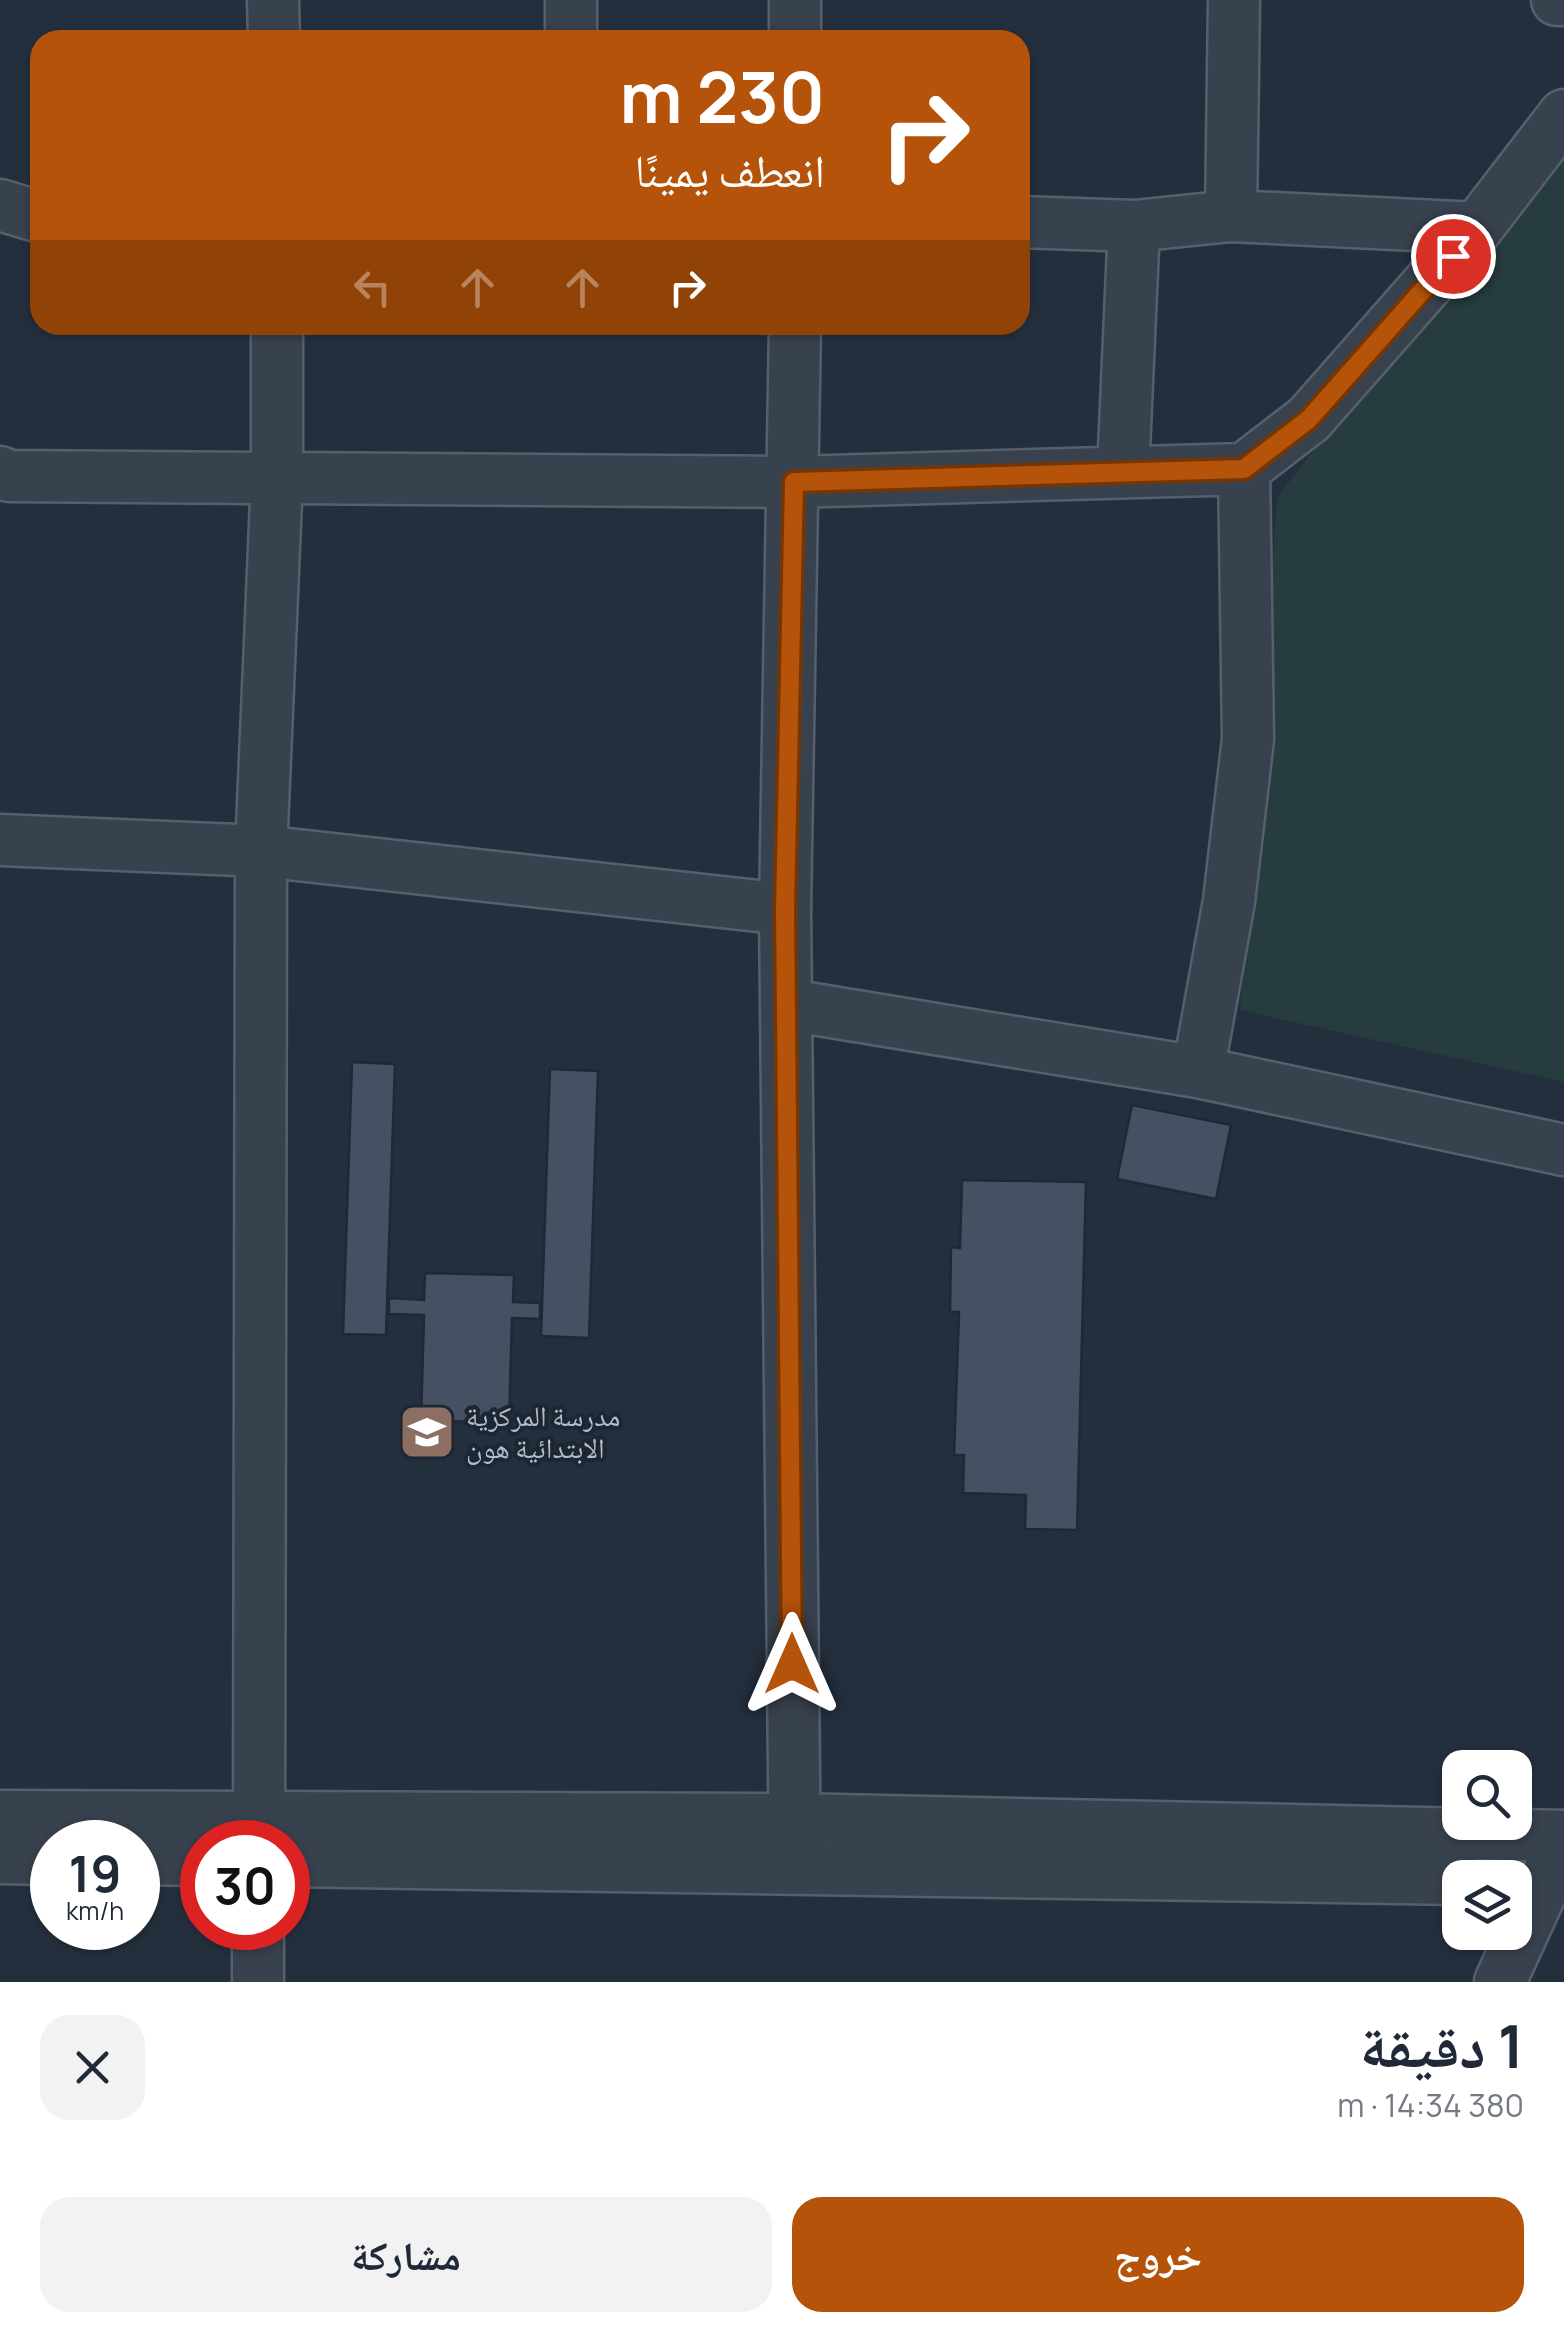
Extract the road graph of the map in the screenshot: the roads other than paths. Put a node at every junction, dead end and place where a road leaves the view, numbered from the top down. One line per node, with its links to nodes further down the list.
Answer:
1 (273, 0): 7 (street)
2 (571, 0): 8 (street)
3 (795, 0): 9 (street)
4 (1234, 0): 13 (street)
5 (1556, 0): 6 (street)
6 (1564, 0)
7 (274, 30)
8 (571, 30)
9 (796, 30)
10 (1564, 116): 16 (street)
11 (0, 205): 12 (street)
12 (30, 213)
13 (1231, 216): 15 (street); 16 (street)
14 (1030, 222): 15 (street)
15 (1134, 226): 21 (street)
16 (1477, 228): 19 (street)
17 (277, 335): 22 (street)
18 (795, 335): 23 (street)
19 (1244, 469): 21 (street); 28 (street)
20 (0, 472): 22 (street)
21 (1123, 472): 23 (street)
22 (277, 478): 23 (street); 25 (street)
23 (794, 482): 26 (street)
24 (0, 840): 25 (street)
25 (262, 850): 26 (street); 31 (street)
26 (785, 909): 27 (street)
27 (788, 1004): 28 (street); 34 (street)
28 (1198, 1072): 29 (street)
29 (1564, 1150)
30 (0, 1816): 32 (street)
31 (259, 1820)
32 (180, 1826)
33 (310, 1831): 34 (street)
34 (794, 1844): 37 (street); 38 (street); 39 (street)
35 (0, 1858): 36 (street)
36 (30, 1859)
37 (310, 1860)
38 (1550, 1862): 42 (street)
39 (1442, 1879)
40 (258, 1950): 41 (street)
41 (258, 1982)
42 (1500, 1982)

